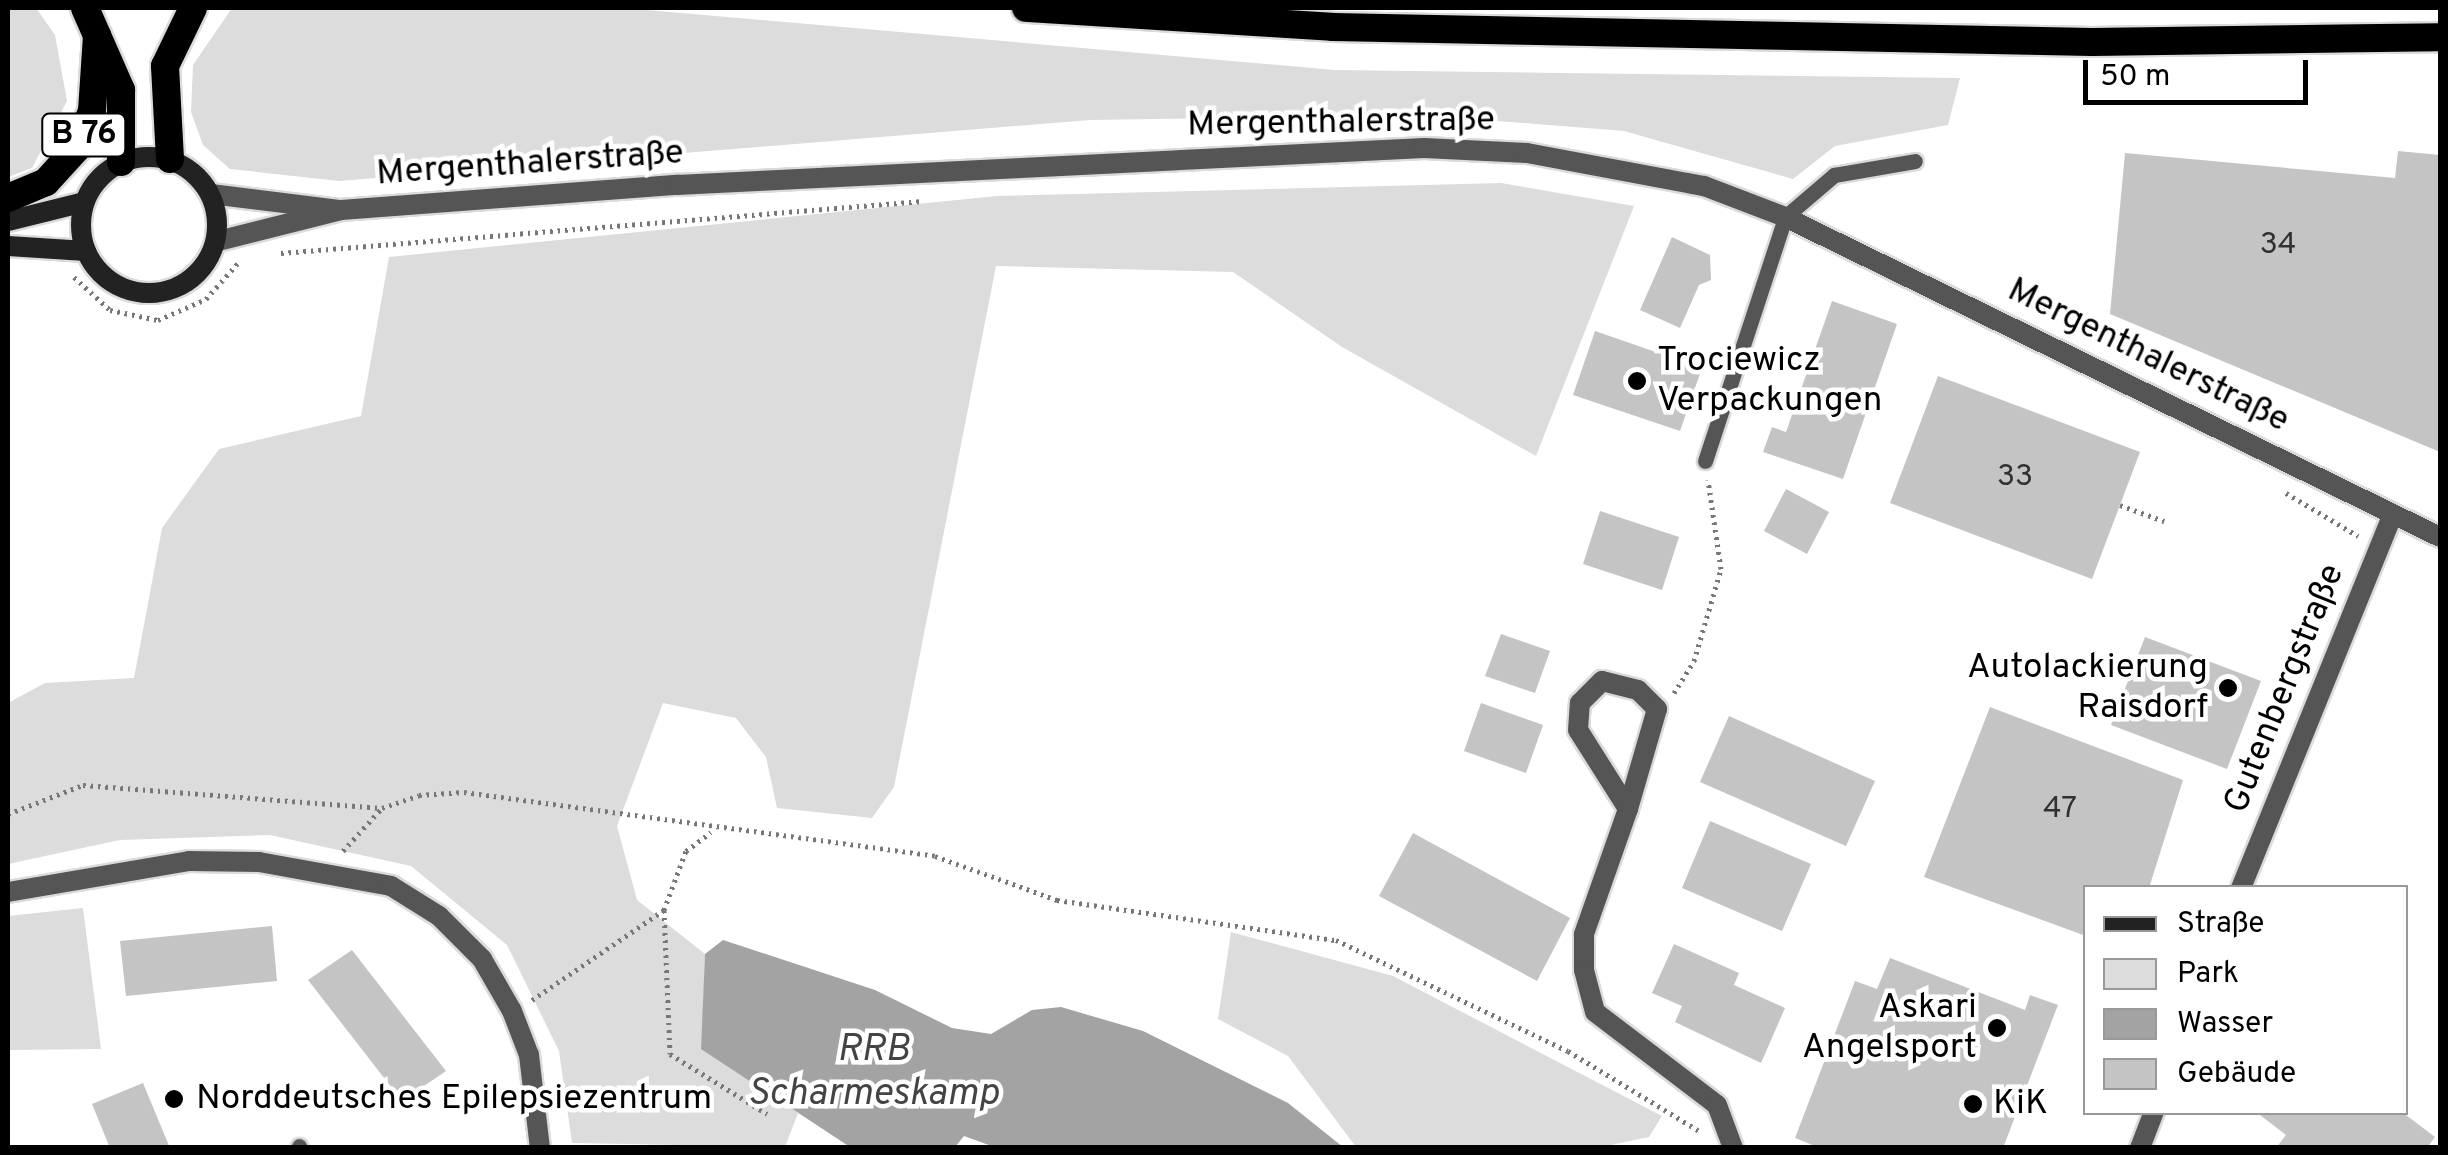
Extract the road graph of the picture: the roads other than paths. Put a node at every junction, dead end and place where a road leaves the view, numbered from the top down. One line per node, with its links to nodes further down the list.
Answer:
1 (85, 8): 4 (highway, B 76)
2 (192, 8): 6 (highway, B 76)
3 (1026, 8): 5 (highway)
4 (97, 34): 8 (highway, B 76); 10 (highway, B 76)
5 (2440, 38)
6 (170, 159): 8 (main road); 9 (main road)
7 (1914, 160): 13 (lane)
8 (121, 162): 11 (main road)
9 (211, 194): 12 (street, Mergenthalerstraße); 15 (main road)
10 (8, 198)
11 (84, 202): 14 (main road); 17 (main road)
12 (341, 210): 13 (street, Mergenthalerstraße); 15 (street, Mergenthalerstraße)
13 (1785, 216): 18 (lane); 19 (street, Mergenthalerstraße)
14 (8, 221)
15 (218, 241): 17 (main road)
16 (8, 246): 17 (main road)
17 (86, 251)
18 (1706, 461)
19 (2392, 516): 20 (street, Mergenthalerstraße); 22 (street, Gutenbergstraße)
20 (2440, 537)
21 (1628, 809): 21 (street); 26 (street)
22 (2242, 885)
23 (8, 892): 25 (street)
24 (2153, 1115): 27 (street)
25 (540, 1148)
26 (1734, 1148)
27 (2140, 1148)

